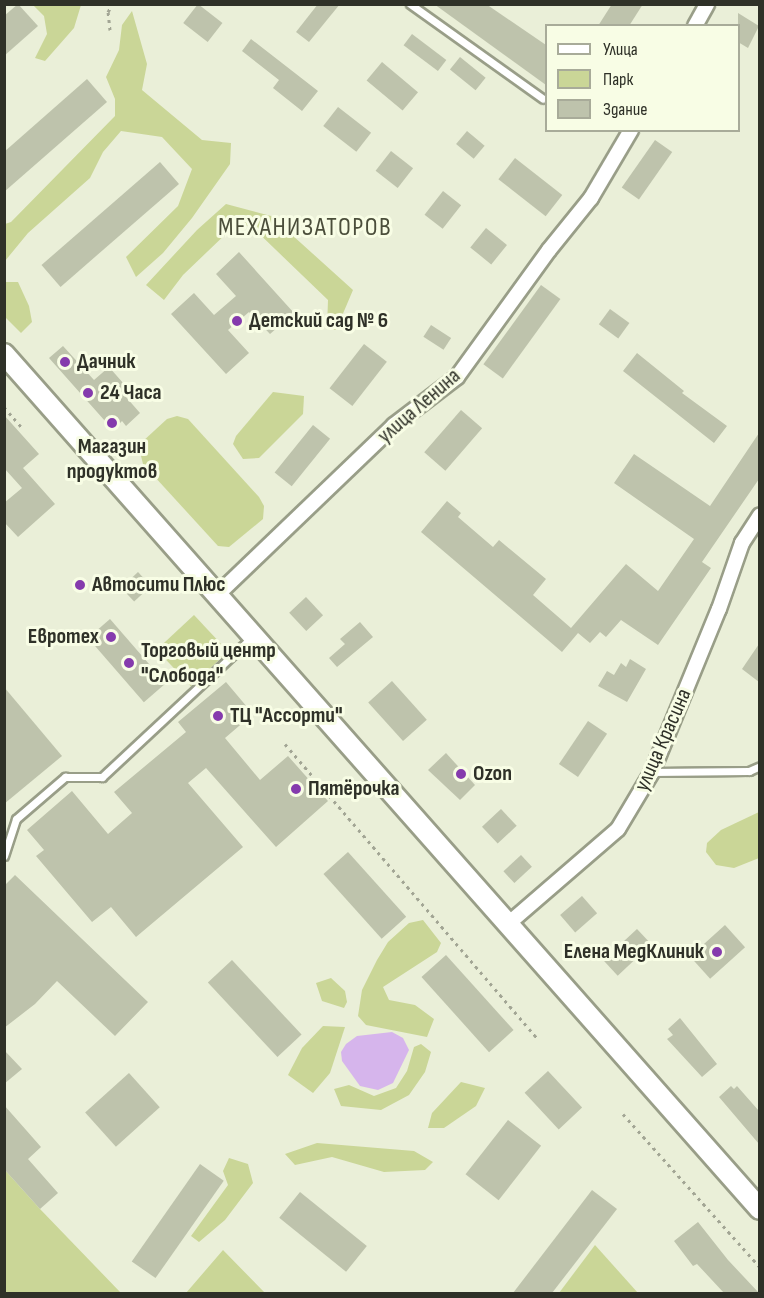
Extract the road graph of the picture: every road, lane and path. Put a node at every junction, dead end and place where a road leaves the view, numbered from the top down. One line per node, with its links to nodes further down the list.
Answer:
1 (112, 4): 5 (path)
2 (410, 4): 6 (lane)
3 (707, 4): 4 (street)
4 (695, 24)
5 (110, 30)
6 (543, 99)
7 (630, 132): 12 (street, улица Ленина)
8 (4, 354): 12 (main road)
9 (4, 407): 10 (path)
10 (22, 428)
11 (759, 515): 16 (street, улица Красина)
12 (217, 595): 13 (main road)
13 (253, 636): 17 (lane); 18 (main road)
14 (285, 744): 19 (path)
15 (759, 766): 16 (lane)
16 (652, 772): 18 (street, улица Красина)
17 (4, 856)
18 (508, 924): 21 (main road)
19 (538, 1039)
20 (623, 1114): 22 (path)
21 (759, 1209)
22 (759, 1267)

